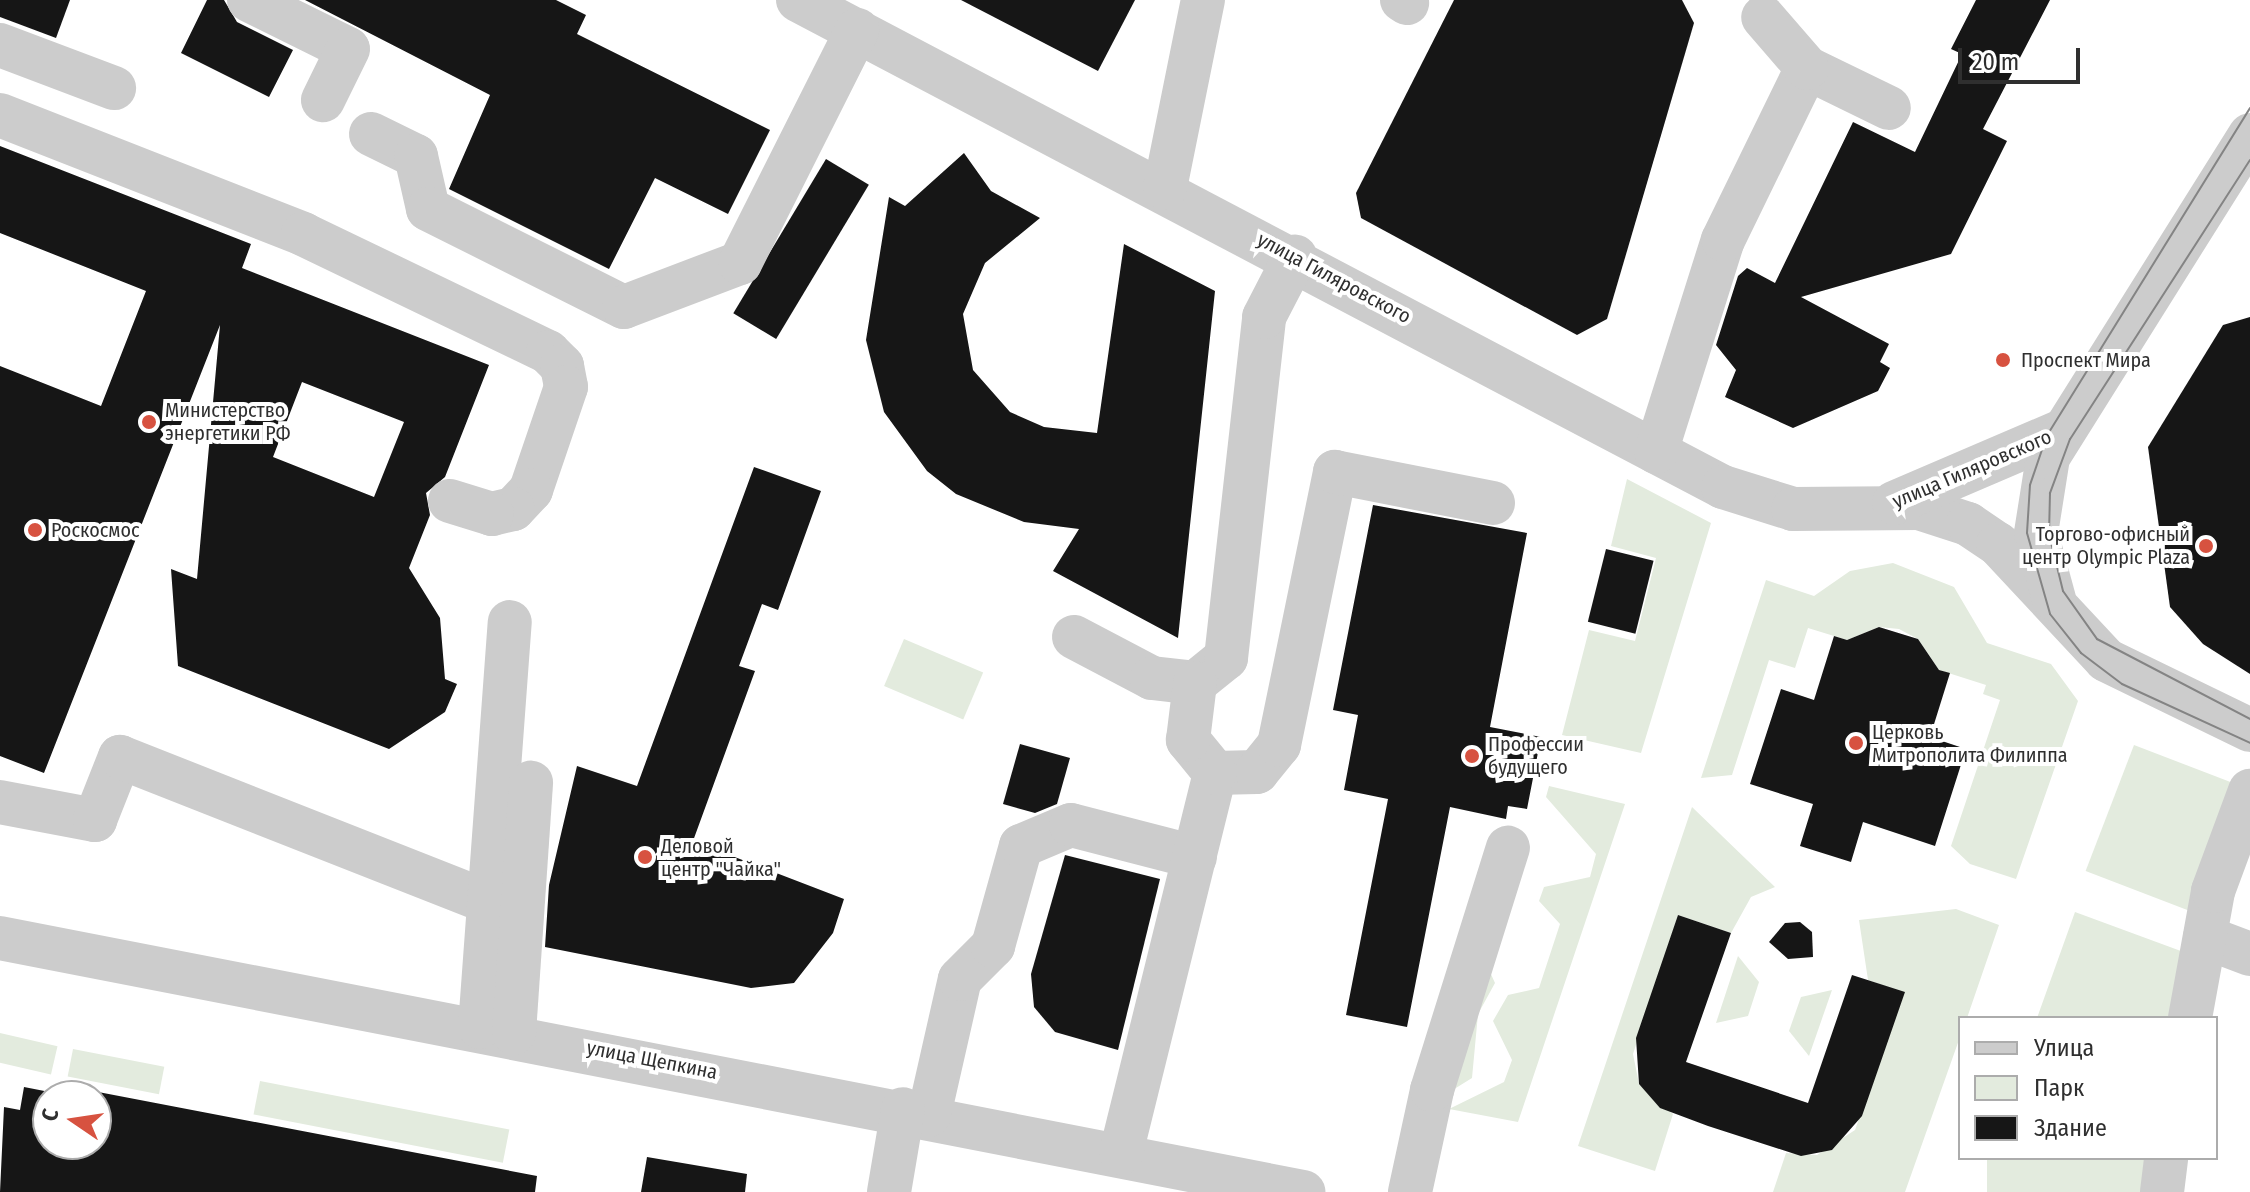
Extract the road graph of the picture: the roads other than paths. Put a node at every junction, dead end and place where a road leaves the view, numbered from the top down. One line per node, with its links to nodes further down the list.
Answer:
1 (249, 0): 9 (street)
2 (798, 0): 5 (street, улица Гиляровского)
3 (1203, 0): 14 (street)
4 (1763, 17): 7 (street)
5 (857, 30): 12 (street); 14 (street, улица Гиляровского)
6 (0, 45): 8 (street)
7 (1807, 68): 10 (street); 17 (street)
8 (114, 88)
9 (323, 100)
10 (1889, 108)
11 (0, 115): 18 (street)
12 (371, 134)
13 (2250, 135): 16 (street)
14 (1165, 188): 15 (street, улица Гиляровского)
15 (1295, 257): 17 (street, улица Гиляровского); 24 (street)
16 (2060, 432): 20 (street, улица Гиляровского); 21 (street, улица Гиляровского)
17 (1656, 452): 20 (street, улица Гиляровского)
18 (450, 501)
19 (1493, 503): 26 (street)
20 (1881, 508): 21 (street, улица Гиляровского)
21 (2065, 619): 25 (street, улица Гиляровского)
22 (510, 622): 32 (street)
23 (1074, 637): 24 (street)
24 (1195, 683): 26 (street)
25 (2249, 727)
26 (1215, 773): 31 (street)
27 (531, 783): 37 (street)
28 (2250, 791): 33 (street)
29 (0, 802): 32 (street)
30 (1508, 848): 43 (street)
31 (1195, 857): 38 (street); 39 (street)
32 (478, 898): 37 (street)
33 (2205, 937): 35 (street); 36 (street)
34 (0, 938): 37 (street, улица Щепкина)
35 (2250, 954)
36 (2190, 1016)
37 (484, 1027): 38 (street, улица Щепкина)
38 (916, 1112): 39 (street, улица Щепкина); 41 (street)
39 (1121, 1153): 42 (street, улица Щепкина)
40 (2166, 1160): 44 (street)
41 (889, 1192)
42 (1300, 1192)
43 (1410, 1192)
44 (2162, 1192)

